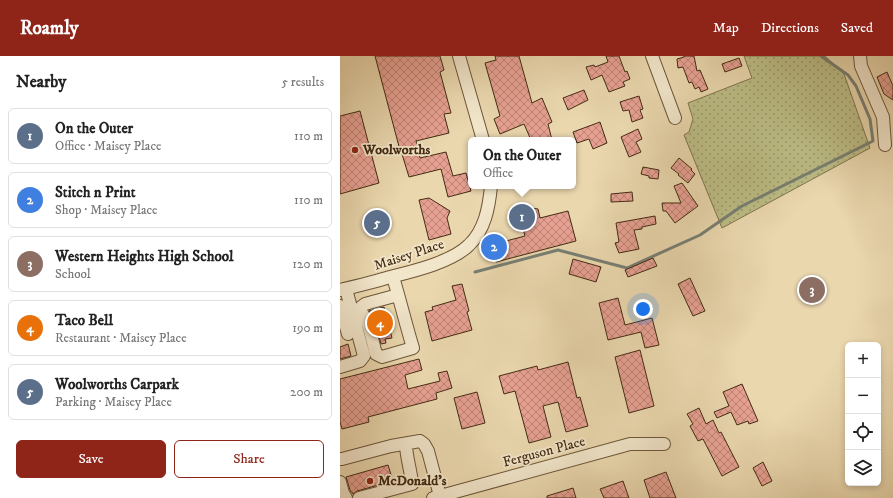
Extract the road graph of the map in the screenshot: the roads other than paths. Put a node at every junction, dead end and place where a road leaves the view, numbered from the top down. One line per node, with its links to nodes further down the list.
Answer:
1 (459, 56): 5 (street)
2 (652, 56): 4 (street)
3 (860, 56): 6 (street)
4 (675, 118)
5 (482, 137)
6 (885, 145)
7 (491, 189): 8 (street, Maisey Place)
8 (393, 276): 9 (street, Maisey Place); 10 (street)
9 (343, 290): 12 (street)
10 (398, 295): 13 (street); 13 (street)
11 (340, 306): 12 (street)
12 (349, 327): 15 (street)
13 (411, 341): 14 (street)
14 (394, 345)
15 (340, 367)
16 (406, 444): 18 (street); 21 (street); 23 (street)
17 (664, 444): 20 (street, Ferguson Place)
18 (341, 461)
19 (340, 482): 22 (street)
20 (462, 494): 21 (street, Ferguson Place)
21 (437, 497)
22 (346, 498)
23 (359, 498)

